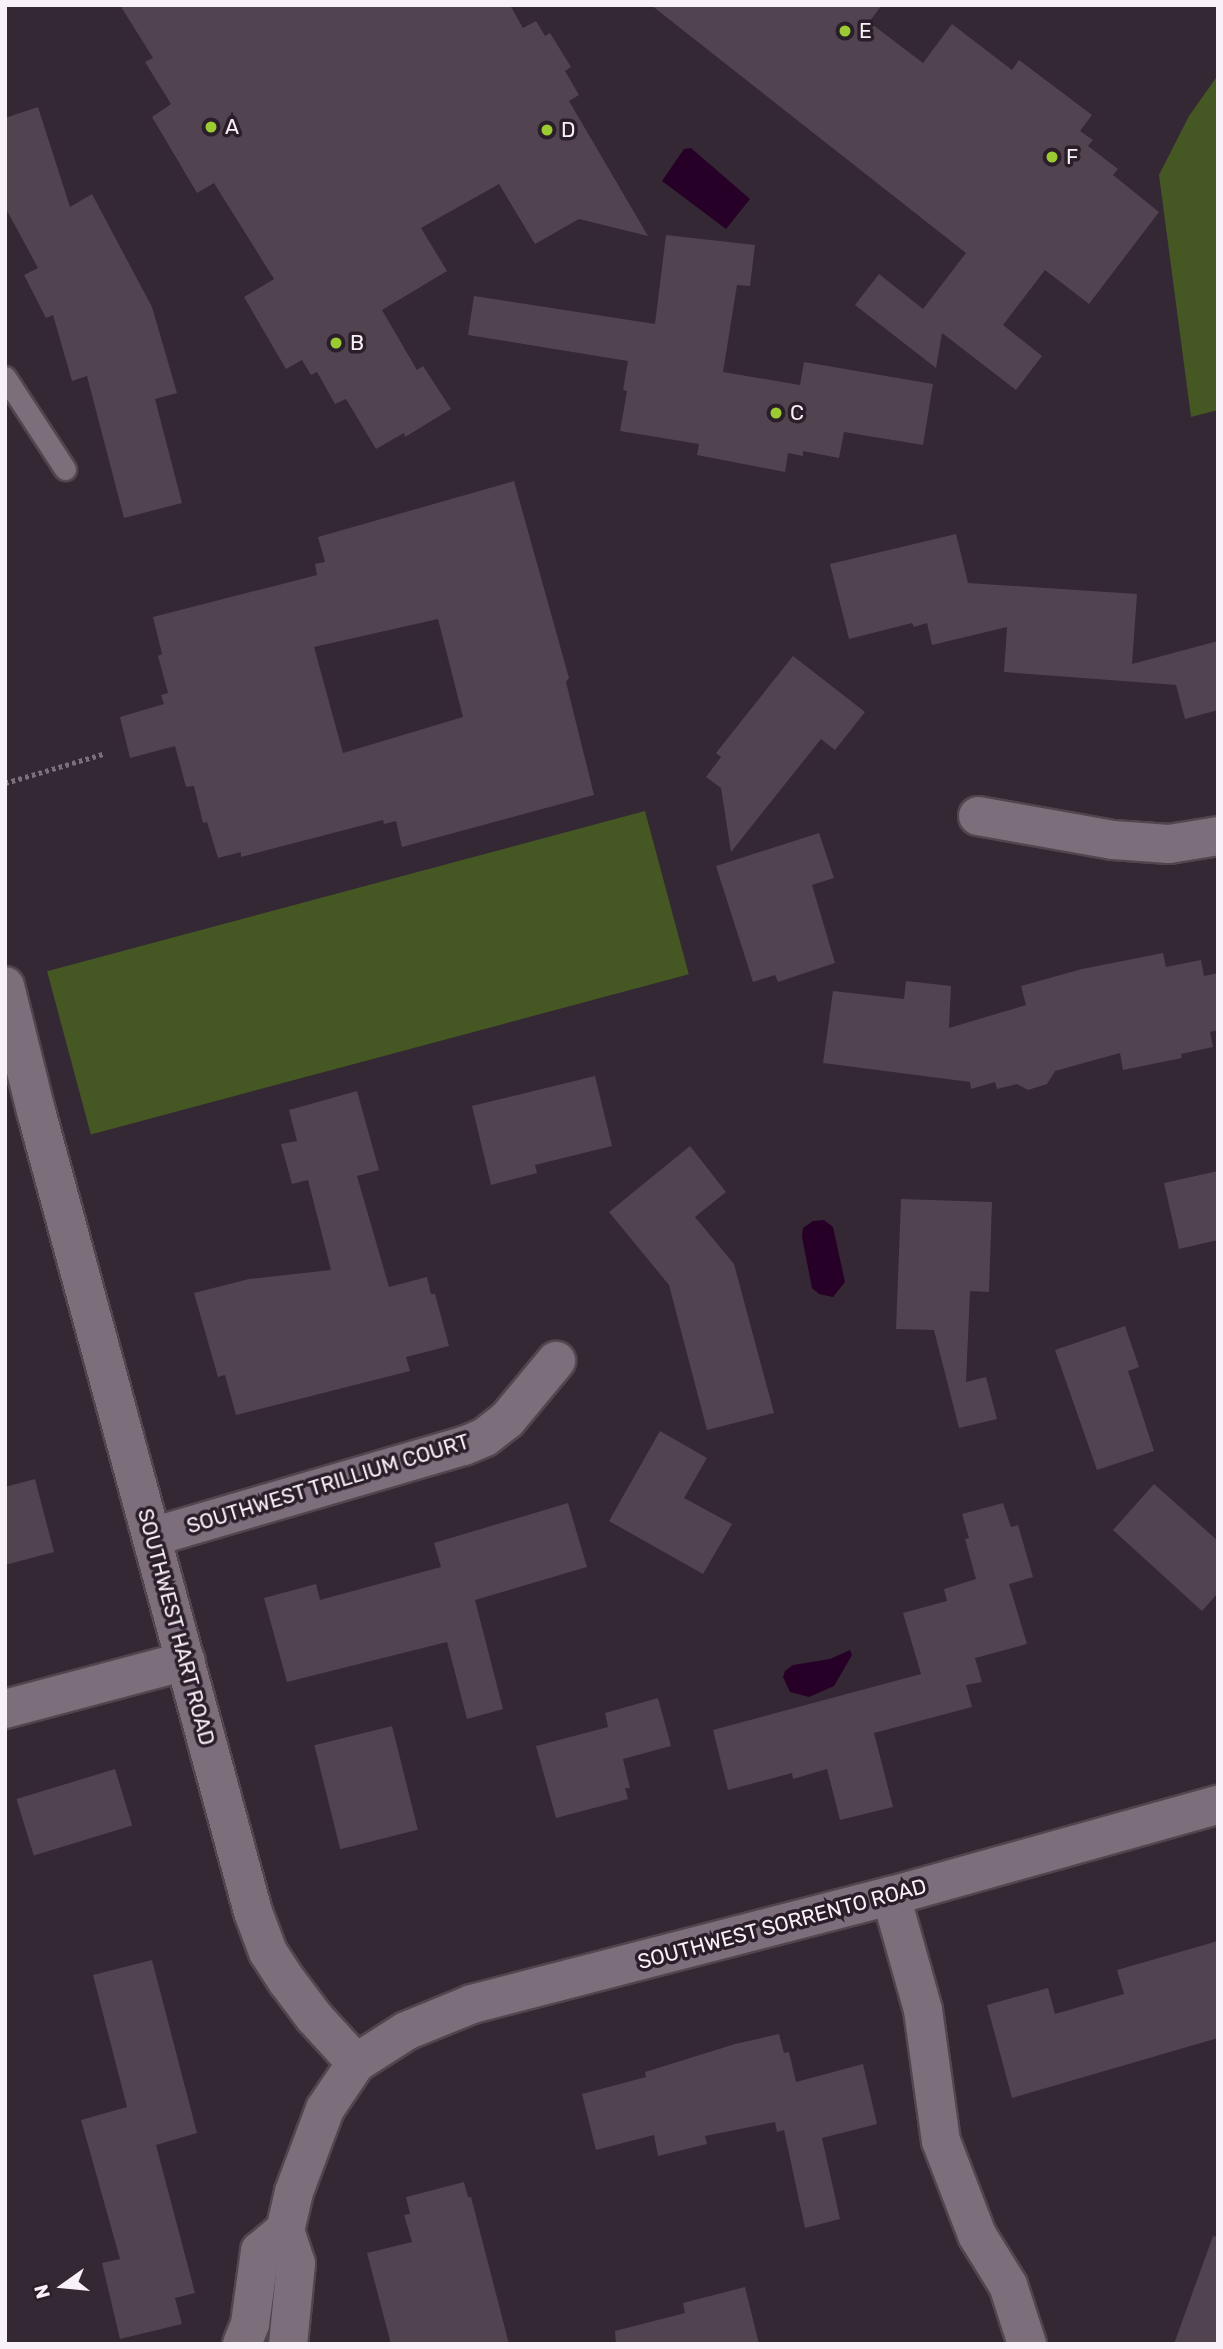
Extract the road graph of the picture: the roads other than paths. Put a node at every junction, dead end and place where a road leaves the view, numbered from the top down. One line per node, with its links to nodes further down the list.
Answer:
1 (5, 377): 2 (lane)
2 (65, 468)
3 (978, 816): 4 (street)
4 (1218, 836)
5 (5, 986): 7 (street, SOUTHWEST HART ROAD)
6 (555, 1361): 7 (street, SOUTHWEST TRILLIUM COURT)
7 (152, 1537): 8 (street, SOUTHWEST HART ROAD)
8 (186, 1661): 9 (street); 12 (street, SOUTHWEST HART ROAD)
9 (5, 1709)
10 (1218, 1805): 11 (street, SOUTHWEST SORRENTO ROAD)
11 (891, 1896): 12 (street, SOUTHWEST SORRENTO ROAD); 16 (street)
12 (356, 2063): 13 (street)
13 (285, 2230): 14 (street); 15 (street)
14 (242, 2344)
15 (288, 2344)
16 (1027, 2344)

